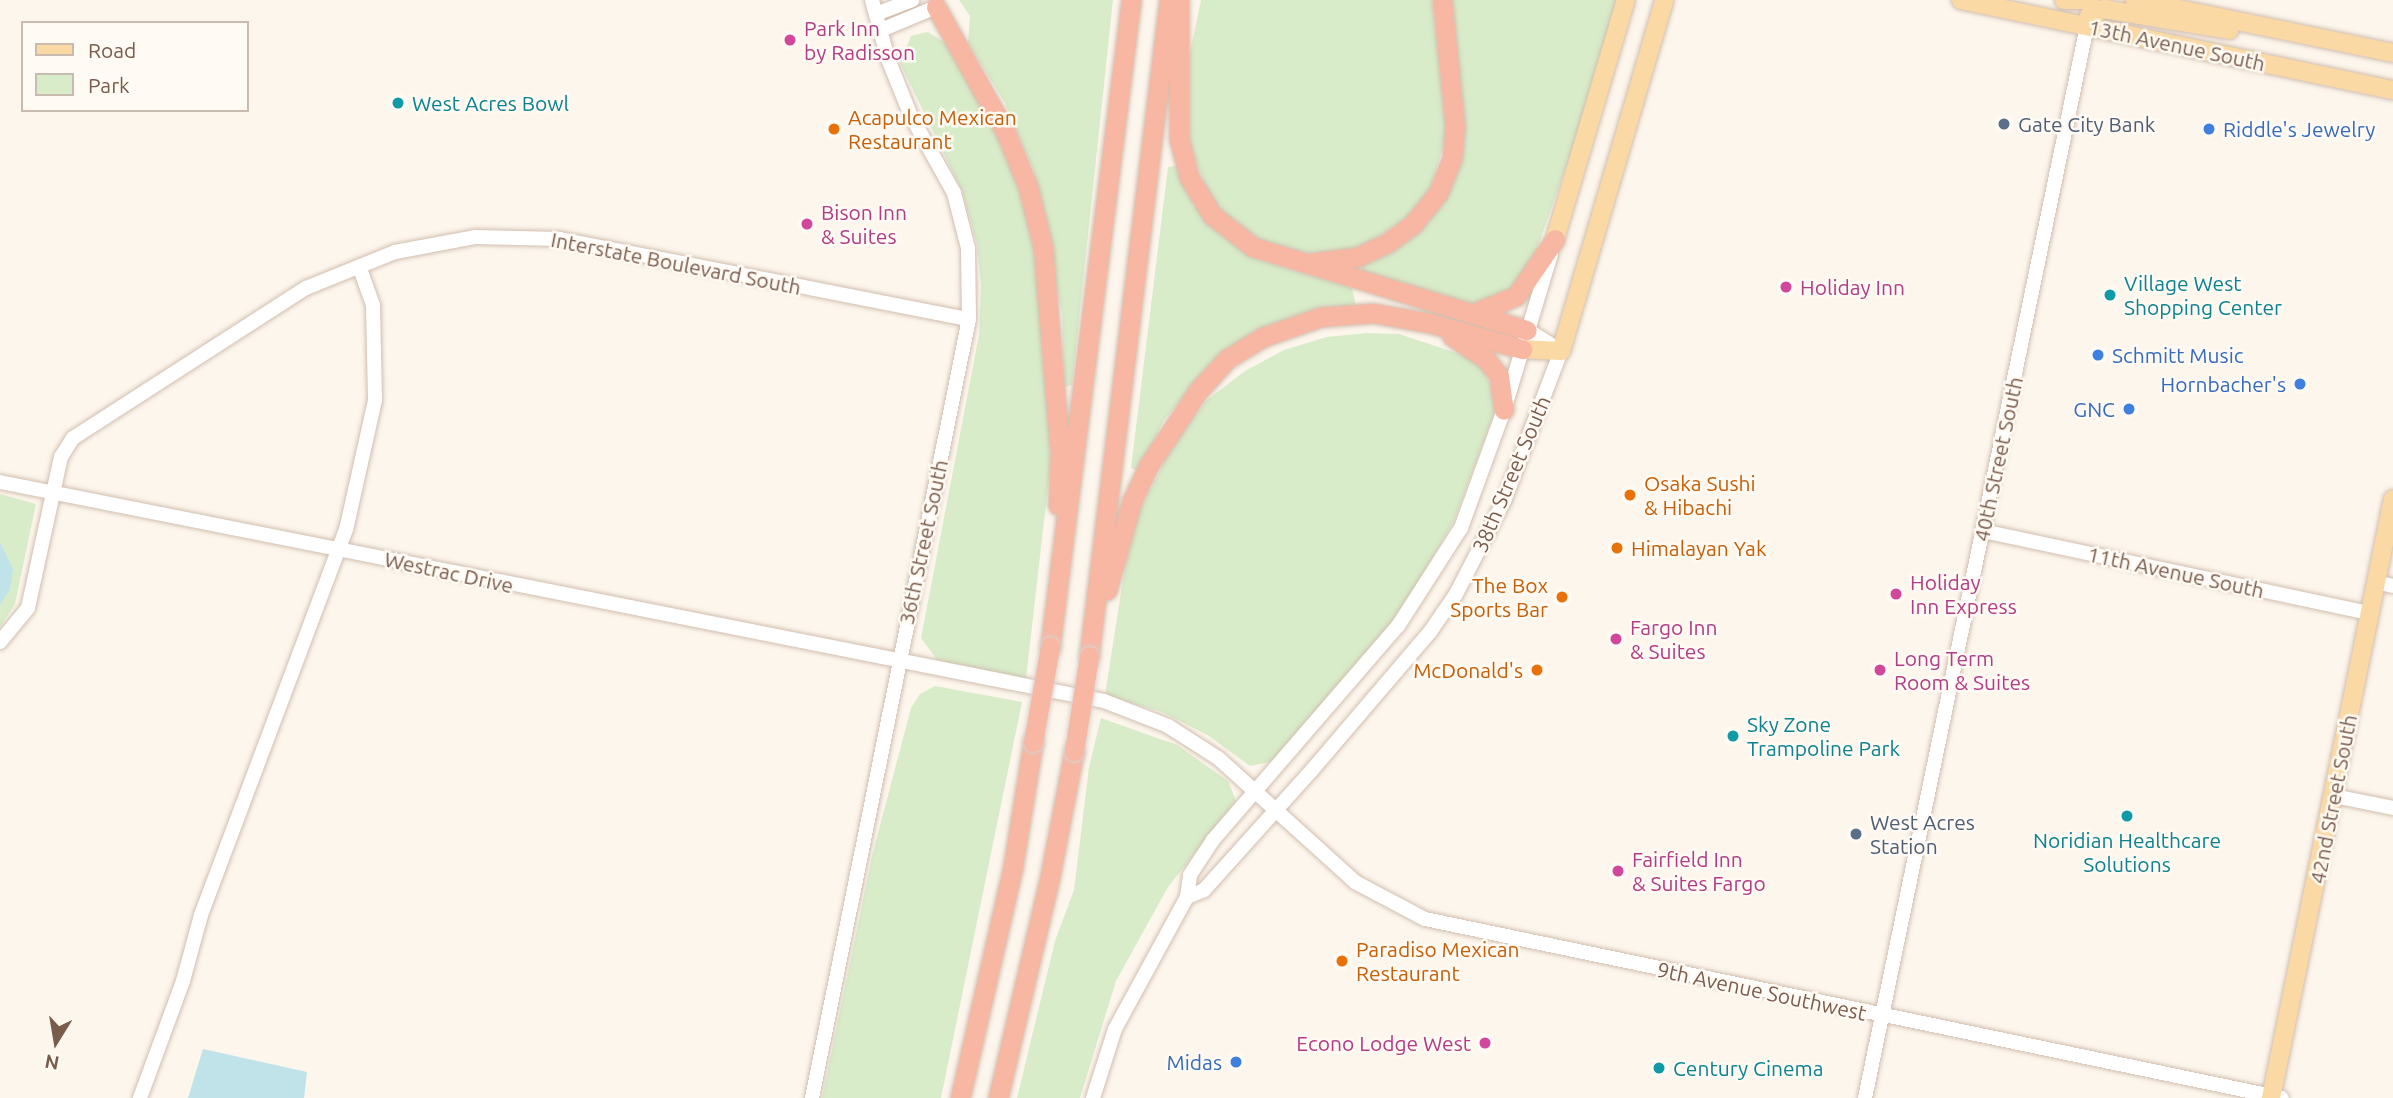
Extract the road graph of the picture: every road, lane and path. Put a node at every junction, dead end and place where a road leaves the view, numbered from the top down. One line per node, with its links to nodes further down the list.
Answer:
1 (912, 0): 13 (street)
2 (1131, 0): 33 (highway)
3 (1169, 0): 37 (highway)
4 (1179, 0): 20 (highway)
5 (1442, 0): 20 (highway)
6 (1626, 0): 19 (main road, 38th Street South)
7 (1664, 0): 26 (main road, 38th Street South)
8 (1961, 0): 14 (main road, 13th Avenue South)
9 (2064, 0): 10 (main road)
10 (2090, 0)
11 (2135, 0): 16 (main road, 13th Avenue South)
12 (935, 2): 15 (street); 33 (highway)
13 (874, 7): 15 (street, 36th Street South)
14 (2087, 26): 16 (main road); 18 (main road, 13th Avenue South); 31 (street, 40th Street South)
15 (881, 30): 23 (street, 36th Street South)
16 (2285, 32): 17 (main road, 13th Avenue South)
17 (2393, 53)
18 (2393, 90)
19 (1555, 239): 22 (highway); 25 (street, 38th Street South)
20 (1302, 264): 22 (highway)
21 (359, 265): 23 (street, Interstate Boulevard South); 29 (street, Interstate Boulevard South); 32 (street)
22 (1471, 313): 25 (highway)
23 (970, 319): 38 (street, 36th Street South)
24 (1430, 323): 25 (highway); 27 (highway); 37 (highway)
25 (1524, 340): 26 (main road); 27 (street, 38th Street South)
26 (1561, 351): 42 (street, 38th Street South)
27 (1504, 411): 39 (street, 38th Street South)
28 (0, 482): 29 (street, Westrac Drive)
29 (53, 494): 32 (street, Westrac Drive); 36 (street, Interstate Boulevard South)
30 (2392, 509): 34 (main road, 42nd Street South)
31 (1983, 531): 35 (street, 11th Avenue South); 44 (street, 40th Street South)
32 (339, 550): 38 (street, Westrac Drive); 46 (street)
33 (1063, 558): 48 (highway, bridge)
34 (2384, 584): 35 (main road, 42nd Street South)
35 (2369, 613): 40 (main road, 42nd Street South)
36 (0, 642)
37 (1090, 649): 49 (highway, bridge)
38 (899, 661): 39 (street, Westrac Drive); 47 (street, 36th Street South)
39 (1255, 793): 42 (street, 9th Avenue Southwest); 43 (street, 38th Street South)
40 (2334, 796): 41 (street); 45 (main road, 42nd Street South)
41 (2393, 808)
42 (1275, 811): 43 (street, 38th Street South); 44 (street, 9th Avenue Southwest)
43 (1187, 897): 50 (street, 38th Street South)
44 (1882, 1016): 45 (street, 9th Avenue Southwest); 51 (street, 40th Street South)
45 (2275, 1097)
46 (140, 1098)
47 (812, 1098)
48 (960, 1098)
49 (998, 1098)
50 (1093, 1098)
51 (1865, 1098)

